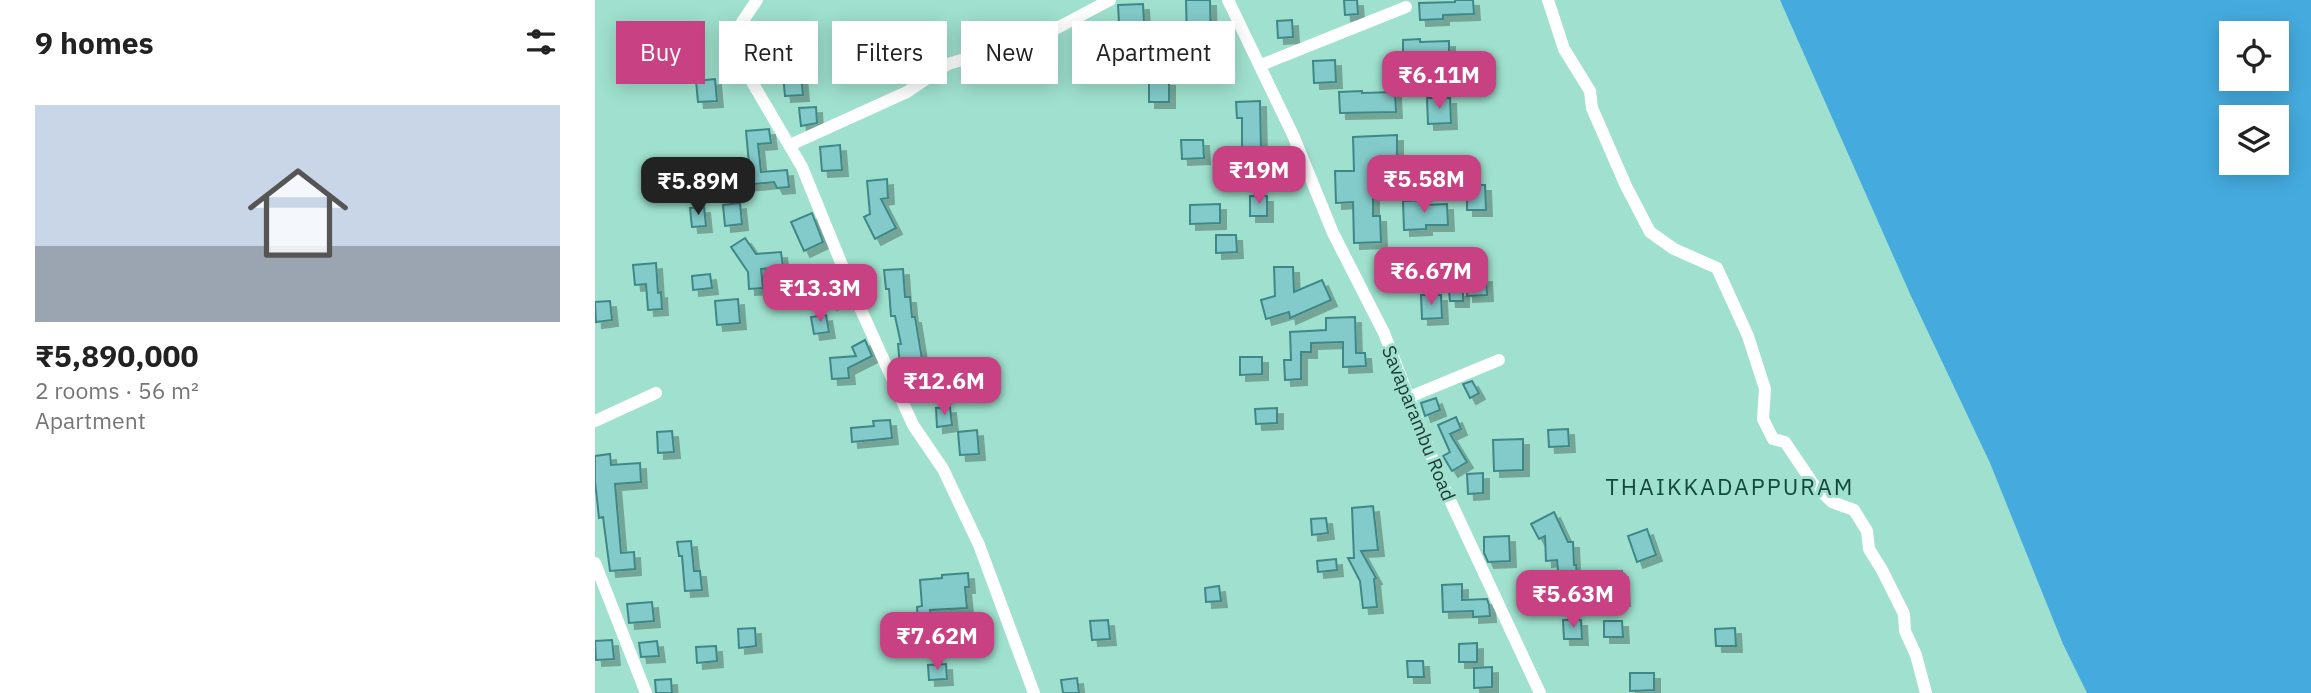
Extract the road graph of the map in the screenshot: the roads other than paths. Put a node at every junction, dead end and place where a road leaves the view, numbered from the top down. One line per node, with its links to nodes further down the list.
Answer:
1 (757, 0): 7 (street)
2 (1110, 0): 7 (street)
3 (1228, 0): 6 (street, Savaparambu Road)
4 (1548, 0): 16 (street)
5 (1406, 7): 6 (street)
6 (1261, 65): 10 (street, Savaparambu Road)
7 (790, 145): 14 (street)
8 (1499, 360): 10 (street)
9 (656, 393): 11 (street)
10 (1407, 398): 15 (street, Savaparambu Road)
11 (595, 421)
12 (595, 564): 13 (street)
13 (646, 693)
14 (1034, 693)
15 (1540, 693)
16 (1926, 693)

